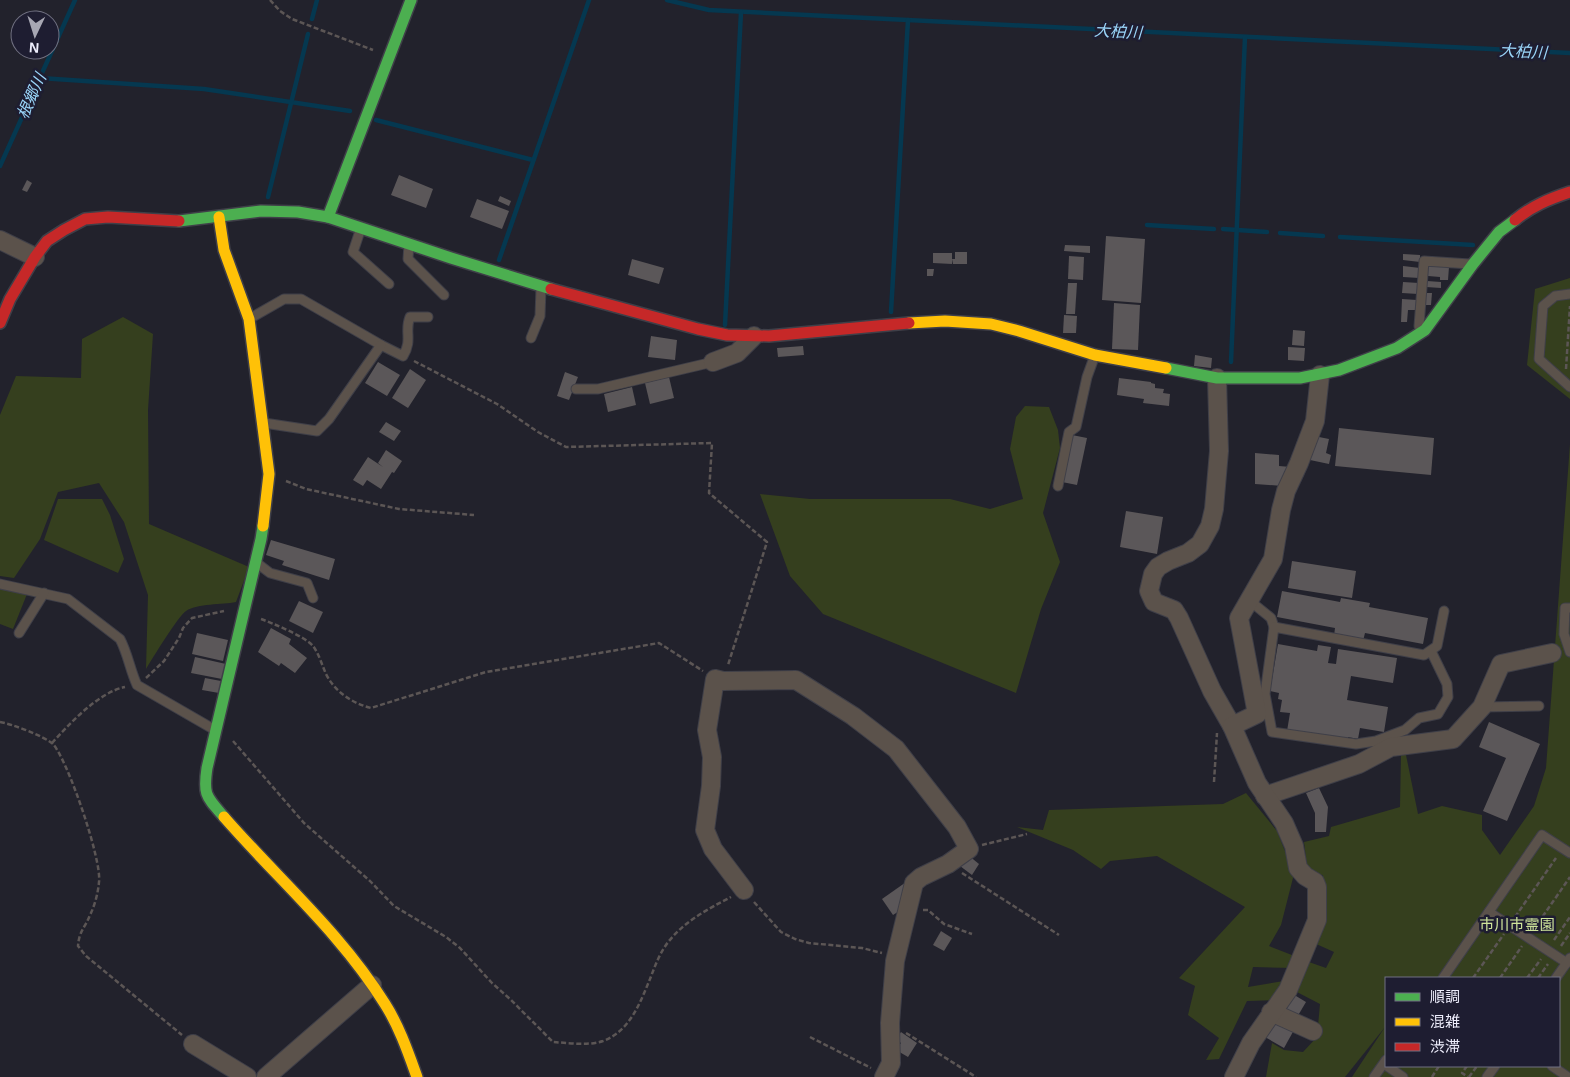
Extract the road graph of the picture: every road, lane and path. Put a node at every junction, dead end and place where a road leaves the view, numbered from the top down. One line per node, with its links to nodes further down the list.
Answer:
1 (270, 0): 3 (path)
2 (411, 0): 3 (street)
3 (389, 57): 6 (street)
4 (1570, 192): 11 (street)
5 (218, 217): 6 (street); 10 (street); 18 (street)
6 (328, 217): 7 (street)
7 (361, 227): 9 (street); 12 (lane)
8 (0, 240): 10 (street)
9 (409, 244): 13 (street); 15 (lane)
10 (35, 257): 19 (street)
11 (1473, 264): 20 (street); 20 (lane)
12 (389, 284)
13 (541, 286): 21 (street); 22 (lane)
14 (1570, 294): 29 (lane)
15 (444, 295)
16 (1570, 306): 29 (path)
17 (428, 317): 25 (lane)
18 (249, 319): 23 (lane); 31 (street)
19 (0, 322)
20 (1426, 330): 27 (street)
21 (754, 336): 24 (street); 26 (street)
22 (531, 338)
23 (380, 345): 25 (lane); 31 (lane)
24 (1095, 355): 28 (street); 33 (lane)
25 (404, 356): 48 (path)
26 (713, 362): 30 (lane)
27 (1320, 375): 28 (street); 39 (street)
28 (1216, 378): 55 (street)
29 (1568, 385)
30 (576, 388)
31 (262, 423): 32 (street)
32 (268, 474): 34 (path); 35 (street)
33 (1058, 486)
34 (474, 515)
35 (255, 562): 38 (lane); 42 (street)
36 (0, 584): 37 (lane)
37 (44, 593): 44 (lane); 49 (lane)
38 (313, 598)
39 (1250, 601): 43 (lane); 52 (street)
40 (1570, 608): 46 (lane)
41 (1444, 611): 45 (lane)
42 (242, 613): 48 (path); 49 (path); 54 (street)
43 (1274, 627): 45 (lane); 56 (lane)
44 (19, 633)
45 (1431, 651): 56 (lane)
46 (1570, 652)
47 (1552, 653): 51 (street)
48 (719, 680): 61 (street); 64 (street)
49 (137, 685): 54 (lane); 57 (path)
50 (1538, 706): 51 (lane)
51 (1482, 707): 59 (street)
52 (1257, 714): 55 (street); 56 (lane)
53 (0, 722): 57 (path)
54 (217, 726): 64 (path); 79 (street)
55 (1225, 729): 58 (path); 59 (street)
56 (1272, 732)
57 (52, 743): 84 (path)
58 (1214, 782)
59 (1265, 796): 80 (street)
60 (1026, 834): 61 (path)
61 (969, 848): 63 (street)
62 (1566, 851): 66 (lane); 67 (path)
63 (948, 864): 65 (street); 70 (path)
64 (744, 890): 74 (path)
65 (909, 909): 69 (path); 74 (street)
66 (1489, 912): 67 (lane); 75 (lane)
67 (1510, 925): 73 (lane); 76 (path)
68 (1570, 933): 71 (path)
69 (972, 934)
70 (1058, 934)
71 (1557, 951)
72 (1552, 959): 77 (path)
73 (1568, 960): 78 (lane)
74 (895, 961): 81 (street)
75 (1444, 977)
76 (1474, 977)
77 (1539, 977)
78 (1557, 977)
79 (372, 985): 92 (street); 93 (street)
80 (1271, 1012): 82 (street); 95 (street)
81 (890, 1022): 90 (street); 94 (path)
82 (1313, 1031)
83 (810, 1037): 90 (path)
84 (193, 1044): 91 (street)
85 (1385, 1065): 96 (lane)
86 (1390, 1067): 97 (lane)
87 (1466, 1067): 98 (path)
88 (1476, 1067): 98 (path)
89 (1553, 1067): 99 (lane)
90 (885, 1076)
91 (247, 1077)
92 (266, 1077)
93 (417, 1077)
94 (976, 1077)
95 (1234, 1077)
96 (1374, 1077)
97 (1404, 1077)
98 (1468, 1077)
99 (1568, 1077)

